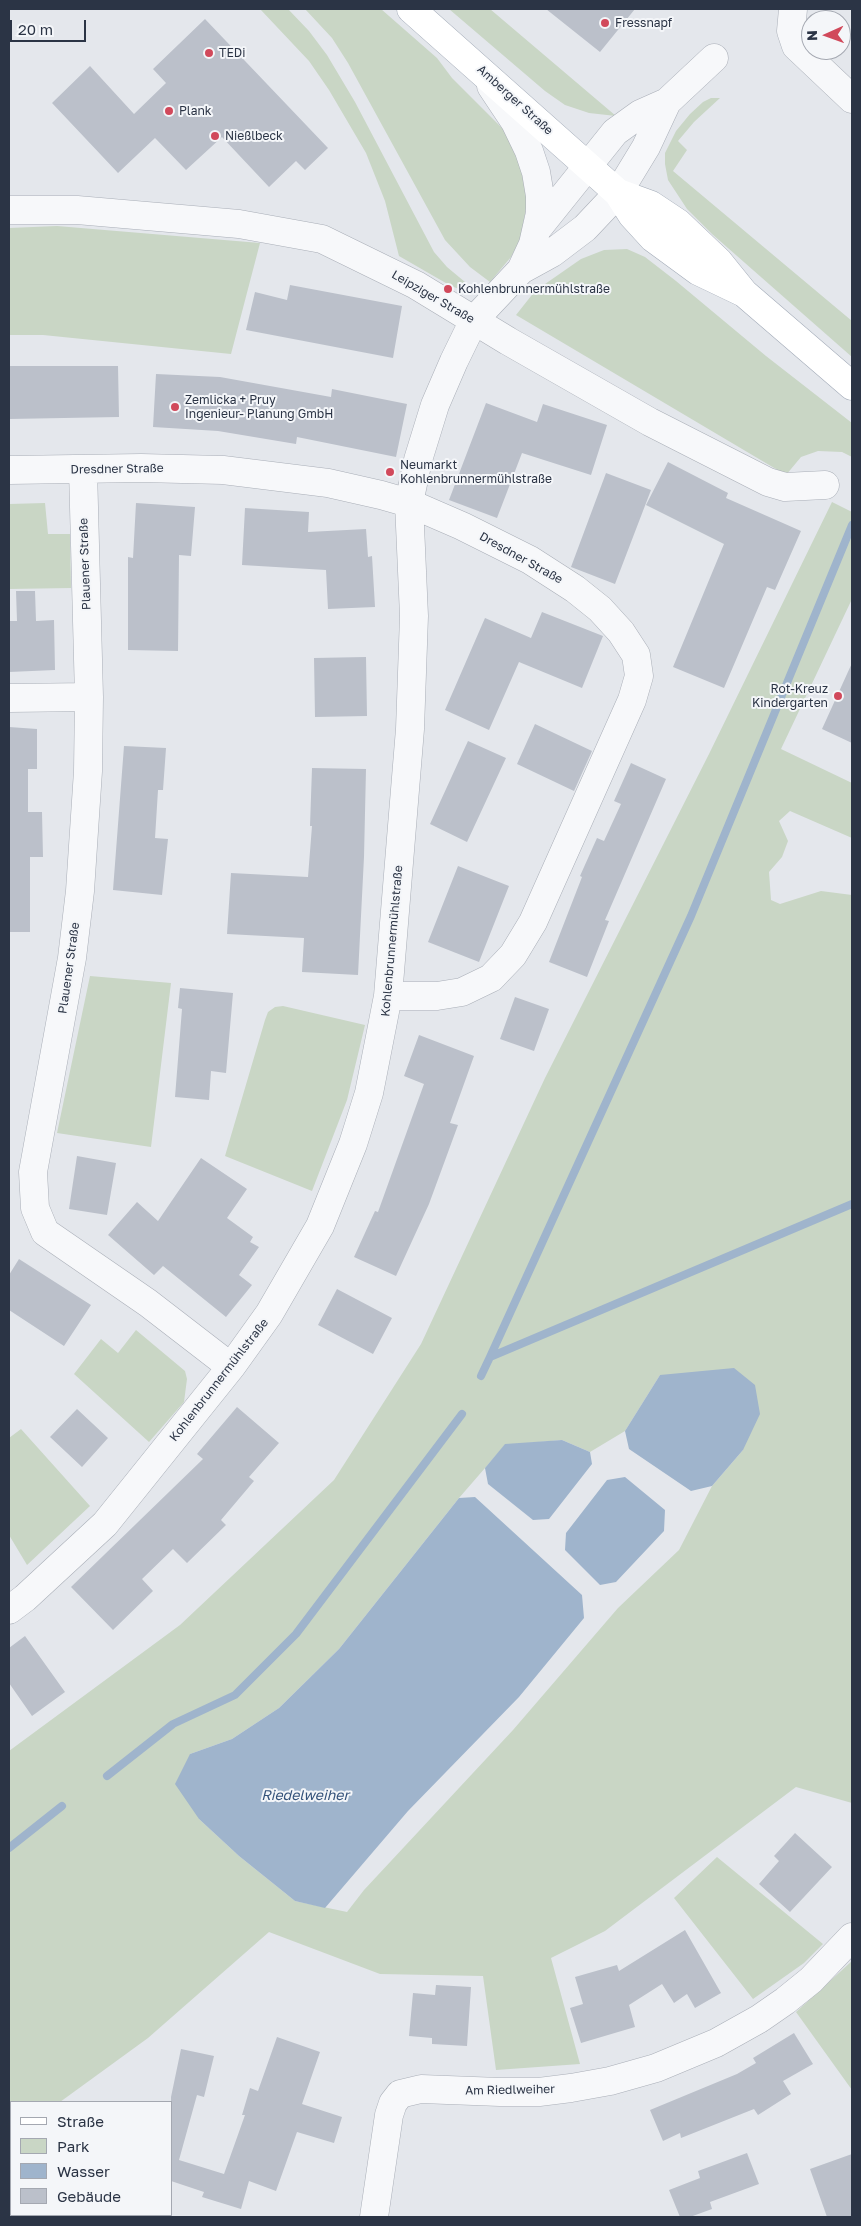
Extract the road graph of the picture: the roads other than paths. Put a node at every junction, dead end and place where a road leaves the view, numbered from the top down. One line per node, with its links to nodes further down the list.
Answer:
1 (411, 9): 4 (main road, Amberger Straße)
2 (793, 9): 5 (street)
3 (714, 58): 6 (street, Kohlenbrunnermühlstraße)
4 (479, 68): 7 (main road, Amberger Straße); 10 (street, Kohlenbrunnermühlstraße)
5 (852, 99)
6 (667, 102): 7 (street, Kohlenbrunnermühlstraße); 8 (street, Kohlenbrunnermühlstraße)
7 (587, 164): 8 (main road, Amberger Straße); 10 (street, Kohlenbrunnermühlstraße)
8 (618, 193): 11 (street, Kohlenbrunnermühlstraße); 13 (main road, Amberger Straße)
9 (9, 210): 12 (street, Leipziger Straße)
10 (538, 228): 11 (street, Kohlenbrunnermühlstraße)
11 (521, 270): 12 (street, Kohlenbrunnermühlstraße)
12 (474, 320): 16 (street, Leipziger Straße); 17 (street, Kohlenbrunnermühlstraße)
13 (852, 386)
14 (83, 469): 15 (street, Dresdner Straße); 17 (street, Dresdner Straße); 18 (street, Plauener Straße)
15 (9, 470)
16 (825, 485)
17 (409, 503): 20 (street, Kohlenbrunnermühlstraße); 20 (street, Dresdner Straße)
18 (89, 697): 19 (street); 21 (street, Plauener Straße)
19 (9, 698)
20 (388, 996): 21 (street, Kohlenbrunnermühlstraße)
21 (232, 1367): 22 (street, Kohlenbrunnermühlstraße)
22 (9, 1610)
23 (852, 1937): 24 (street, Am Riedlweiher)
24 (374, 2217)

